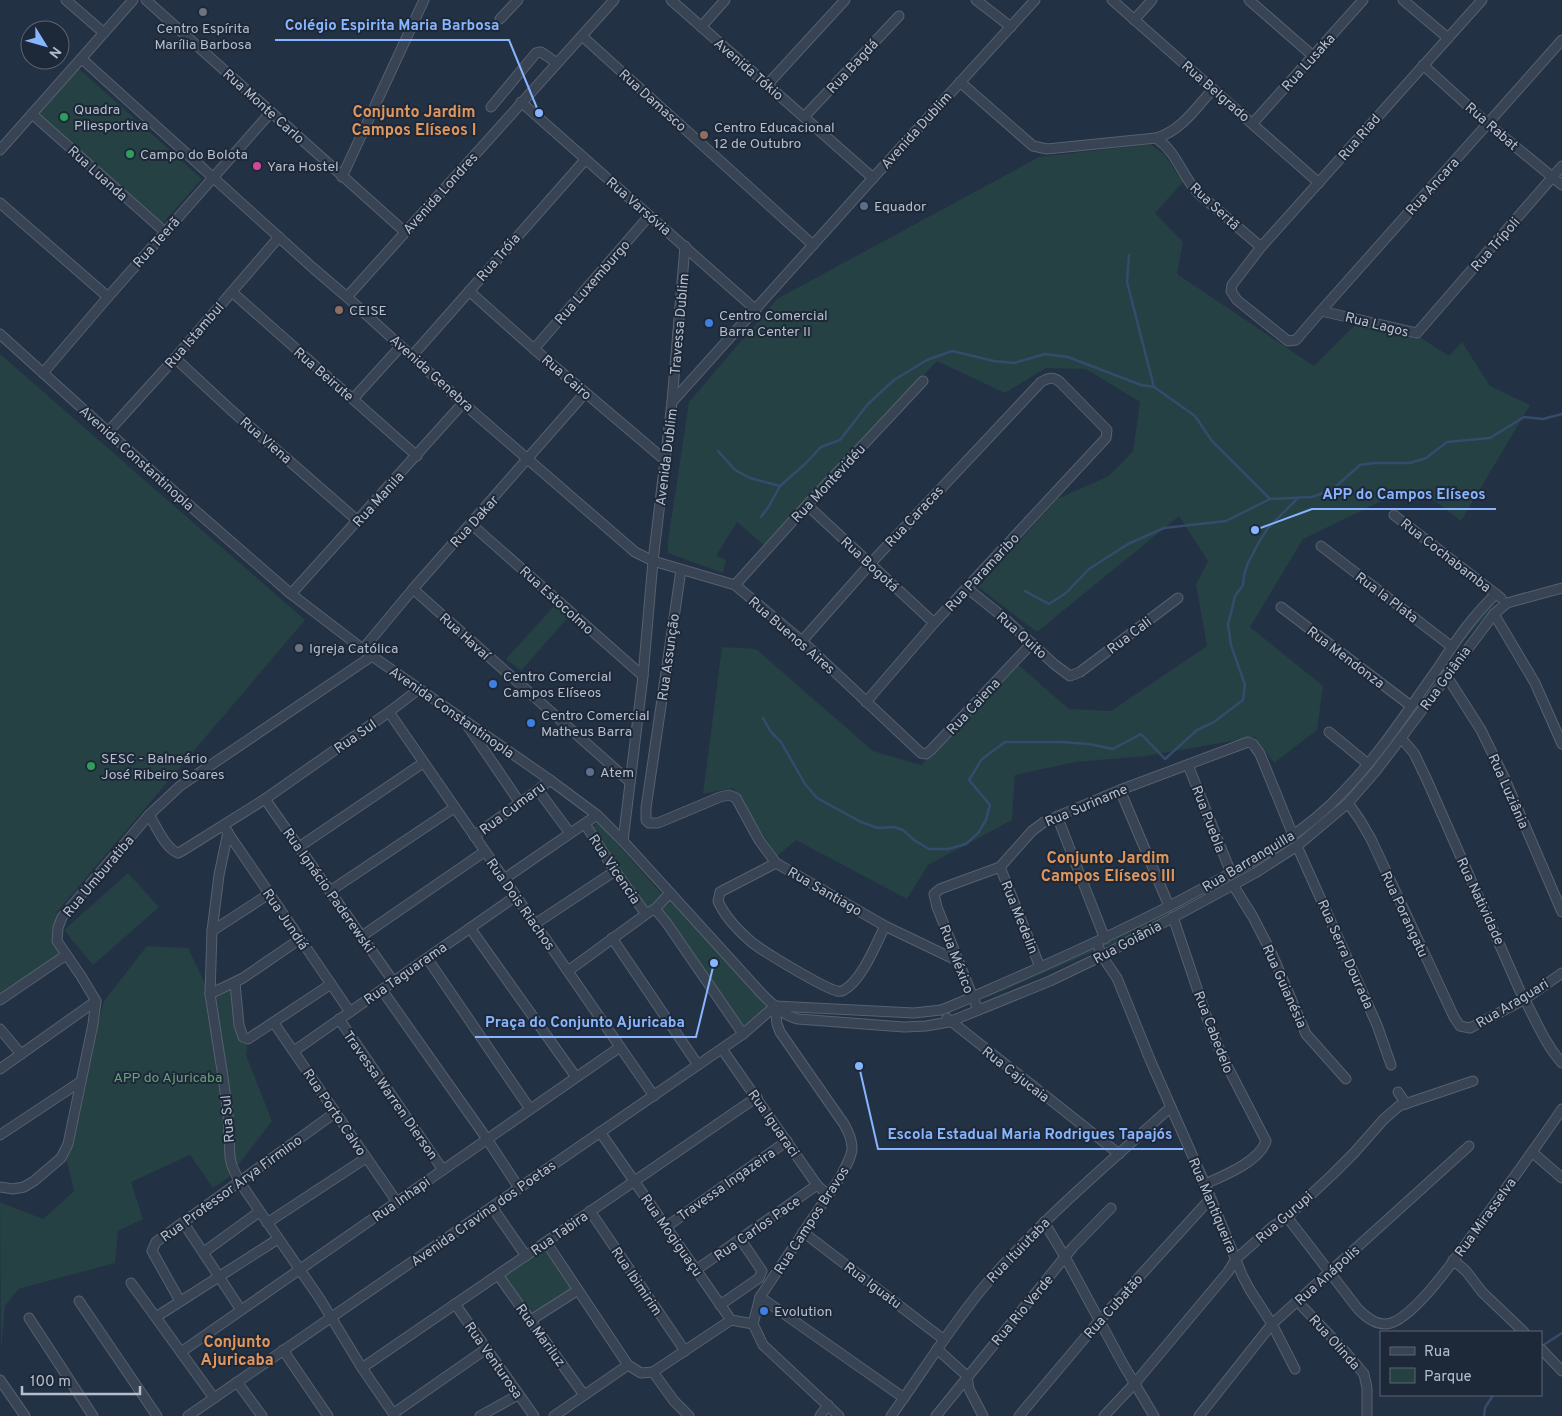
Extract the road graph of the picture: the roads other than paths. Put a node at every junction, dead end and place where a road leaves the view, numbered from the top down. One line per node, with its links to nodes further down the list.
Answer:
1 (66, 0): 23 (street)
2 (133, 0): 23 (street)
3 (146, 0): 36 (street, Rua Monte Carlo)
4 (424, 0): 45 (street)
5 (518, 0): 19 (street)
6 (614, 0): 24 (street, Avenida Londres)
7 (671, 0): 22 (street, Avenida Tókio)
8 (725, 0): 22 (street)
9 (845, 0): 32 (street)
10 (976, 0): 21 (street)
11 (1035, 0): 21 (street, Avenida Dublim)
12 (1112, 0): 20 (street, Rua Belgrado)
13 (1152, 0): 20 (street)
14 (1249, 0): 27 (street)
15 (1363, 0): 27 (street, Rua Lusaka)
16 (1403, 0): 25 (street)
17 (1482, 0): 25 (street, Rua Riad)
18 (899, 16): 38 (street, Rua Bagdá)
19 (500, 20)
20 (1134, 20): 33 (street, Rua Belgrado)
21 (1011, 26): 31 (street, Avenida Dublim)
22 (701, 27): 32 (street, Avenida Tókio)
23 (104, 34): 28 (street)
24 (582, 36): 29 (street, Avenida Londres); 56 (street, Rua Damasco)
25 (1448, 38): 30 (street, Rua Riad)
26 (1562, 40): 40 (street, Rua Ancara)
27 (1313, 56): 39 (street, Rua Lusaka)
28 (82, 59): 37 (street); 46 (street, Avenida Genebra)
29 (557, 63): 34 (street, Avenida Londres); 35 (street)
30 (1423, 65): 40 (street, Rua Rabat); 49 (street, Rua Riad)
31 (960, 82): 41 (street); 47 (street, Avenida Dublim)
32 (768, 85): 38 (street, Avenida Tókio)
33 (1213, 89): 39 (street, Rua Belgrado); 41 (street)
34 (521, 102): 43 (street, Rua Varsóvia); 54 (street, Avenida Londres)
35 (491, 107)
36 (271, 112): 45 (street, Rua Monte Carlo); 46 (street, Rua Teerã)
37 (32, 114): 42 (street); 53 (street, Rua Luanda)
38 (804, 117): 47 (street, Avenida Tókio)
39 (1253, 123): 49 (street, Rua Belgrado)
40 (1488, 124): 48 (street, Rua Rabat); 64 (street, Rua Ancara)
41 (1156, 138): 58 (street, Rua Sertã)
42 (0, 150)
43 (586, 160): 52 (street, Rua Varsóvia); 59 (street, Rua Tróia)
44 (1562, 166): 48 (street, Rua Trípoli)
45 (342, 177): 54 (street, Rua Monte Carlo)
46 (213, 178): 53 (street, Rua Teerã); 55 (street, Avenida Genebra)
47 (873, 178): 56 (street, Avenida Dublim)
48 (1553, 178): 50 (street, Rua Rabat); 65 (street, Rua Trípoli)
49 (1319, 183): 58 (street, Rua Riad)
50 (1562, 185)
51 (0, 203): 61 (street)
52 (650, 216): 57 (street, Rua Varsóvia); 69 (street, Rua Luxemburgo)
53 (165, 232): 61 (street, Rua Teerã)
54 (405, 232): 62 (street, Avenida Londres)
55 (279, 237): 60 (street, Rua Istambul); 62 (street, Avenida Genebra)
56 (813, 245): 63 (street, Avenida Dublim)
57 (685, 246): 63 (street, Rua Varsóvia); 76 (street, Travessa Dublim)
58 (1261, 247): 66 (street, Rua Riad)
59 (469, 290): 69 (street, Rua Cairo); 70 (street, Rua Tróia)
60 (232, 292): 71 (street, Rua Istambul); 75 (street, Rua Beirute)
61 (108, 297): 72 (street, Rua Teerã)
62 (347, 297): 68 (street, Avenida Genebra)
63 (756, 310): 76 (street, Avenida Dublim)
64 (1321, 311): 65 (street, Rua Lagos); 66 (street, Rua Ancara)
65 (1428, 321)
66 (1303, 333)
67 (0, 334): 72 (street, Avenida Constantinopla)
68 (401, 346): 70 (street, Avenida Genebra); 75 (street)
69 (534, 349): 74 (street, Rua Cairo)
70 (412, 356): 77 (street, Avenida Genebra)
71 (175, 358): 78 (street, Rua Istambul); 85 (street, Rua Viena)
72 (43, 373): 78 (street, Avenida Constantinopla)
73 (922, 381): 83 (street, Rua Montevidéu)
74 (586, 393): 81 (street, Rua Dakar); 82 (street, Rua Cairo)
75 (353, 399): 80 (street, Rua Beirute)
76 (672, 402): 82 (street, Avenida Dublim)
77 (463, 403): 80 (street, Rua Manila); 81 (street, Avenida Genebra)
78 (108, 432): 95 (street, Avenida Constantinopla)
79 (1101, 444): 89 (street, Rua Caracas); 92 (street, Rua Paramaribo)
80 (417, 456): 85 (street, Rua Manila)
81 (528, 458): 86 (street, Rua Dakar); 88 (street, Avenida Genebra)
82 (666, 461): 88 (street, Avenida Dublim)
83 (806, 505): 89 (street, Rua Bogotá); 91 (street, Rua Montevidéu)
84 (1394, 515): 96 (street, Rua Cochabamba)
85 (358, 521): 95 (street, Rua Manila)
86 (471, 524): 94 (street, Rua Dakar); 109 (street, Rua Estocolmo)
87 (1320, 546): 104 (street, Rua la Plata)
88 (652, 561): 90 (street, Rua Buenos Aires); 109 (street, Avenida Dublim)
89 (870, 564): 101 (street, Rua Bogotá); 102 (street, Rua Caracas)
90 (681, 570): 91 (street, Rua Buenos Aires); 126 (street, Rua Assunção)
91 (735, 585): 102 (street, Rua Buenos Aires)
92 (967, 588): 101 (street, Rua Paramaribo); 103 (street, Rua Quito)
93 (1562, 588): 98 (street, Rua Goiânia)
94 (413, 589): 105 (street, Rua Dakar); 123 (street, Rua Havaí)
95 (291, 594): 105 (street, Avenida Constantinopla)
96 (1496, 594): 98 (street, Rua Cochabamba); 104 (street, Rua Barranquilla)
97 (1178, 598): 107 (street, Rua Cali)
98 (1507, 604): 100 (street, Rua Goiânia)
99 (1281, 607): 112 (street, Rua Mendonza)
100 (1494, 614): 108 (street, Rua Goiânia); 117 (street)
101 (934, 623): 111 (street, Rua Paramaribo)
102 (802, 641): 111 (street, Rua Buenos Aires)
103 (1032, 643): 107 (street, Rua Quito); 118 (street, Rua Caiena)
104 (1452, 647): 112 (street, Rua Barranquilla)
105 (363, 649): 106 (street, Avenida Constantinopla)
106 (372, 656): 110 (street, Avenida Constantinopla); 132 (street, Rua Umburatiba)
107 (1080, 672)
108 (1446, 675): 116 (street, Rua Goiânia); 157 (street, Rua Luziânia)
109 (643, 676): 123 (street, Avenida Dublim)
110 (419, 690): 113 (street, Rua Sul); 114 (street, Avenida Constantinopla)
111 (866, 702): 118 (street, Rua Buenos Aires)
112 (1411, 706): 120 (street, Rua Barranquilla)
113 (389, 712): 119 (street, Rua Dois Riachos); 127 (street, Rua Sul)
114 (464, 721): 122 (street, Avenida Constantinopla); 129 (street)
115 (1329, 732): 120 (street)
116 (1401, 738): 130 (street, Rua Goiânia); 183 (street, Rua Natividade)
117 (1562, 744)
118 (910, 745)
119 (423, 763): 131 (street, Rua Dois Riachos); 142 (street)
120 (1368, 764): 128 (street, Rua Barranquilla)
121 (1188, 765): 125 (street, Rua Suriname); 138 (street, Rua Suriname); 147 (street, Rua Puebla)
122 (550, 780): 124 (street, Rua Cumaru); 133 (street, Avenida Constantinopla)
123 (630, 782): 140 (street, Avenida Dublim)
124 (538, 790): 129 (street, Rua Cumaru); 137 (street)
125 (1120, 790): 134 (street, Rua Suriname); 154 (street)
126 (720, 797): 144 (street, Rua Santiago)
127 (265, 799): 136 (street, Rua Sul); 142 (street, Rua Ignácio Paderewski)
128 (1335, 801): 130 (street, Rua Porangatu); 138 (street, Rua Barranquilla)
129 (520, 803): 139 (street, Rua Cumaru)
130 (1345, 805): 141 (street, Rua Goiânia); 193 (street, Rua Porangatu)
131 (454, 808): 139 (street, Rua Dois Riachos); 150 (street)
132 (150, 815): 136 (street, Rua Sul); 170 (street, Rua Umburatiba)
133 (597, 815): 135 (street); 140 (street, Avenida Constantinopla)
134 (1057, 816): 145 (street, Rua Suriname); 169 (street, Rua Mantiqueira)
135 (585, 824): 137 (street); 146 (street, Rua Vicencia)
136 (226, 829): 152 (street, Rua Jundiá); 164 (street, Rua Sul)
137 (570, 833): 148 (street)
138 (1293, 835): 147 (street, Rua Barranquilla)
139 (474, 836): 143 (street, Rua Dois Riachos)
140 (623, 841): 151 (street, Avenida Constantinopla)
141 (1297, 846): 149 (street, Rua Goiânia); 202 (street, Rua Serra Dourada)
142 (299, 847): 150 (street, Rua Ignácio Paderewski)
143 (484, 852): 148 (street, Rua Dois Riachos); 165 (street)
144 (776, 863): 162 (street, Rua Santiago); 162 (street)
145 (1000, 867): 155 (street, Rua Suriname); 174 (street, Rua Medelin)
146 (615, 871): 158 (street, Rua Vicencia); 160 (street)
147 (1231, 873): 154 (street, Rua Barranquilla)
148 (504, 879): 153 (street, Rua Dois Riachos)
149 (1233, 885): 159 (street, Rua Goiânia); 205 (street, Rua Guianésia)
150 (330, 892): 165 (street, Rua Ignácio Paderewski)
151 (670, 893): 156 (street); 186 (street, Avenida Constantinopla)
152 (269, 894): 164 (street); 168 (street, Rua Jundiá)
153 (516, 896): 160 (street, Rua Dois Riachos); 163 (street, Rua Taguarama)
154 (1169, 906): 161 (street, Rua Barranquilla)
155 (937, 907): 173 (street, Rua México)
156 (655, 909): 158 (street); 195 (street)
157 (1562, 912)
158 (646, 914): 167 (street)
159 (1173, 918): 166 (street, Rua Goiânia); 228 (street, Rua Cabedelo)
160 (535, 924): 175 (street, Rua Dois Riachos)
161 (1134, 924): 166 (street); 169 (street, Rua Barranquilla)
162 (885, 926): 173 (street, Rua Santiago)
163 (470, 928): 172 (street, Rua Taguarama); 204 (street)
164 (212, 931): 181 (street, Rua Sul)
165 (362, 936): 177 (street, Rua Ignácio Paderewski)
166 (1140, 936): 171 (street, Rua Goiânia)
167 (612, 938): 175 (street); 201 (street)
168 (300, 939): 178 (street); 179 (street, Rua Jundiá)
169 (1101, 941): 171 (street, Rua Mantiqueira); 174 (street, Rua Barranquilla)
170 (66, 955): 184 (street); 185 (street, Rua Umburatiba)
171 (1102, 956): 188 (street, Rua Goiânia); 212 (street, Rua Mantiqueira)
172 (427, 958): 177 (street, Rua Taguarama); 213 (street)
173 (958, 961): 182 (street, Rua México)
174 (1040, 967): 182 (street, Rua Barranquilla)
175 (568, 971): 196 (street, Rua Dois Riachos)
176 (1562, 972): 183 (street, Rua Araguari)
177 (393, 981): 180 (street, Rua Taguarama)
178 (235, 983): 181 (street); 192 (street)
179 (331, 984): 189 (street, Rua Jundiá); 192 (street)
180 (382, 990): 189 (street, Rua Taguarama); 218 (street)
181 (210, 994): 226 (street, Rua Sul)
182 (972, 997): 187 (street); 188 (street, Rua México)
183 (1525, 999): 193 (street, Rua Araguari); 200 (street, Rua Natividade)
184 (0, 1000)
185 (96, 1002): 199 (street); 207 (street)
186 (775, 1006): 187 (street); 191 (street, Rua Goiânia); 195 (street, Avenida Cravina dos Poetas); 232 (street, Rua Campos Bravos)
187 (941, 1010): 191 (street, Rua Cajucaia)
188 (978, 1010): 191 (street, Rua Goiânia)
189 (350, 1012): 190 (street, Rua Taguarama)
190 (339, 1019): 198 (street, Rua Taguarama); 224 (street, Travessa Warren Dierson)
191 (949, 1022): 222 (street, Rua Cajucaia)
192 (274, 1023): 198 (street, Rua Porto Calvo)
193 (1460, 1026)
194 (0, 1028): 199 (street)
195 (743, 1034): 197 (street, Avenida Cravina dos Poetas)
196 (620, 1047): 204 (street, Rua Inhapi); 209 (street, Rua Dois Riachos)
197 (722, 1048): 201 (street, Avenida Cravina dos Poetas); 210 (street, Rua Iguaraci)
198 (294, 1051): 215 (street, Rua Porto Calvo)
199 (21, 1054): 203 (street)
200 (1562, 1063)
201 (698, 1065): 209 (street, Avenida Cravina dos Poetas)
202 (1391, 1065)
203 (0, 1069)
204 (576, 1077): 213 (street, Rua Inhapi)
205 (1346, 1079)
206 (1473, 1081): 211 (street, Rua Gurupi)
207 (80, 1082): 217 (street); 230 (street)
208 (1398, 1092): 211 (street)
209 (654, 1096): 216 (street, Avenida Cravina dos Poetas)
210 (757, 1097): 219 (street, Rua Iguaraci); 227 (street, Rua Tabira)
211 (1406, 1104): 239 (street, Rua Gurupi)
212 (1171, 1107): 222 (street, Rua Ituiutaba); 228 (street, Rua Mantiqueira)
213 (530, 1109): 218 (street, Rua Inhapi)
214 (1562, 1109): 221 (street, Rua Mirasselva)
215 (336, 1112): 223 (street, Rua Porto Calvo); 226 (street, Rua Professor Arya Firmino)
216 (600, 1132): 227 (street, Rua Mogiguaçu); 231 (street, Avenida Cravina dos Poetas)
217 (0, 1135)
218 (487, 1139): 224 (street, Rua Inhapi); 231 (street)
219 (787, 1141): 229 (street, Rua Iguaraci); 243 (street, Travessa Ingazeira)
220 (1469, 1146): 255 (street, Rua Anápolis)
221 (1532, 1152): 225 (street); 252 (street, Rua Mirasselva)
222 (1119, 1154): 241 (street, Rua Ituiutaba)
223 (366, 1158): 234 (street, Rua Porto Calvo); 242 (street)
224 (443, 1170): 234 (street, Rua Inhapi)
225 (1562, 1178)
226 (239, 1181): 237 (street, Rua Sul); 240 (street, Rua Professor Arya Firmino)
227 (634, 1181): 238 (street, Rua Tabira); 243 (street, Rua Mogiguaçu)
228 (1205, 1184): 233 (street, Rua Mantiqueira)
229 (817, 1185): 232 (street, Rua Iguaraci); 246 (street, Rua Carlos Pace)
230 (0, 1187)
231 (519, 1188): 235 (street, Avenida Cravina dos Poetas)
232 (828, 1195): 244 (street, Rua Campos Bravos)
233 (1210, 1199): 251 (street, Rua Mantiqueira); 272 (street, Rua Cubatão)
234 (397, 1202): 253 (street, Rua Inhapi)
235 (492, 1207): 249 (street); 269 (street, Avenida Cravina dos Poetas)
236 (1111, 1208): 250 (street, Rua Rio Verde)
237 (259, 1212): 242 (street, Rua Sul); 248 (street)
238 (590, 1212): 247 (street, Rua Tabira); 280 (street, Rua Ibimirim)
239 (1287, 1217): 251 (street, Rua Gurupi); 255 (street)
240 (183, 1222): 248 (street); 262 (street, Rua Professor Arya Firmino)
241 (1044, 1222): 250 (street); 276 (street, Rua Ituiutaba)
242 (267, 1223): 245 (street, Rua Sul)
243 (666, 1227): 254 (street, Rua Mogiguaçu)
244 (803, 1232): 260 (street, Rua Campos Bravos); 276 (street, Rua Iguatu)
245 (278, 1239): 253 (street, Rua Sul); 257 (street)
246 (741, 1240): 254 (street, Rua Carlos Pace); 265 (street)
247 (546, 1242): 249 (street, Rua Tabira); 259 (street)
248 (204, 1252): 257 (street)
249 (526, 1256): 256 (street, Rua Tabira)
250 (1065, 1257): 272 (street); 288 (street, Rua Rio Verde)
251 (1236, 1259): 274 (street, Rua Mantiqueira); 291 (street, Rua Gurupi)
252 (1453, 1260): 255 (street, Rua Mirasselva); 275 (street)
253 (300, 1269): 266 (street, Rua Inhapi); 269 (street, Rua Sul)
254 (696, 1270): 265 (street, Rua Mogiguaçu)
255 (1329, 1273): 263 (street, Rua Anápolis)
256 (498, 1275): 264 (street, Rua Tabira); 270 (street, Rua Mariluz)
257 (219, 1276): 262 (street); 266 (street)
258 (131, 1283): 267 (street)
259 (578, 1290): 270 (street); 283 (street)
260 (760, 1297): 273 (street, Rua Campos Bravos); 295 (street)
261 (79, 1301): 301 (street)
262 (180, 1301): 267 (street)
263 (1297, 1301): 274 (street, Rua Anápolis); 317 (street, Rua Olinda)
264 (455, 1304): 277 (street, Rua Venturosa); 284 (street, Rua Tabira)
265 (720, 1305): 271 (street, Rua Mogiguaçu)
266 (242, 1310): 282 (street, Rua Inhapi)
267 (156, 1317): 282 (street)
268 (28, 1318): 300 (street)
269 (331, 1318): 279 (street, Avenida Cravina dos Poetas); 284 (street, Rua Sul)
270 (531, 1320): 292 (street, Rua Mariluz)
271 (731, 1320): 273 (street); 280 (street)
272 (1098, 1321): 291 (street); 313 (street, Rua Cubatão)
273 (753, 1324): 296 (street)
274 (1272, 1324): 285 (street, Rua Mantiqueira); 316 (street, Rua Anápolis)
275 (1523, 1331)
276 (943, 1338): 278 (street, Rua Ituiutaba)
277 (486, 1349): 293 (street, Rua Venturosa); 297 (street)
278 (937, 1349): 288 (street); 295 (street, Rua Ituiutaba)
279 (283, 1350): 290 (street, Avenida Cravina dos Poetas); 303 (street)
280 (685, 1351): 287 (street)
281 (1543, 1351): 286 (street)
282 (181, 1352): 294 (street)
283 (628, 1365): 287 (street); 292 (street)
284 (362, 1368): 297 (street, Rua Sul)
285 (1294, 1369)
286 (1562, 1371)
287 (653, 1372): 307 (street)
288 (967, 1376): 311 (street, Rua Rio Verde); 312 (street)
289 (0, 1380): 299 (street)
290 (237, 1382): 294 (street, Avenida Cravina dos Poetas); 302 (street)
291 (1135, 1382): 314 (street, Rua Gurupi); 315 (street)
292 (584, 1394): 306 (street)
293 (518, 1395): 304 (street); 305 (street, Rua Venturosa)
294 (214, 1398): 298 (street, Avenida Cravina dos Poetas)
295 (904, 1398): 310 (street, Rua Ituiutaba)
296 (828, 1405): 308 (street); 309 (street)
297 (394, 1414)
298 (193, 1415)
299 (25, 1416)
300 (93, 1416)
301 (158, 1416)
302 (262, 1416)
303 (328, 1416)
304 (480, 1416)
305 (534, 1416)
306 (554, 1416)
307 (689, 1416)
308 (820, 1416)
309 (839, 1416)
310 (891, 1416)
311 (936, 1416)
312 (983, 1416)
313 (1019, 1416)
314 (1104, 1416)
315 (1154, 1416)
316 (1199, 1416)
317 (1367, 1416)

